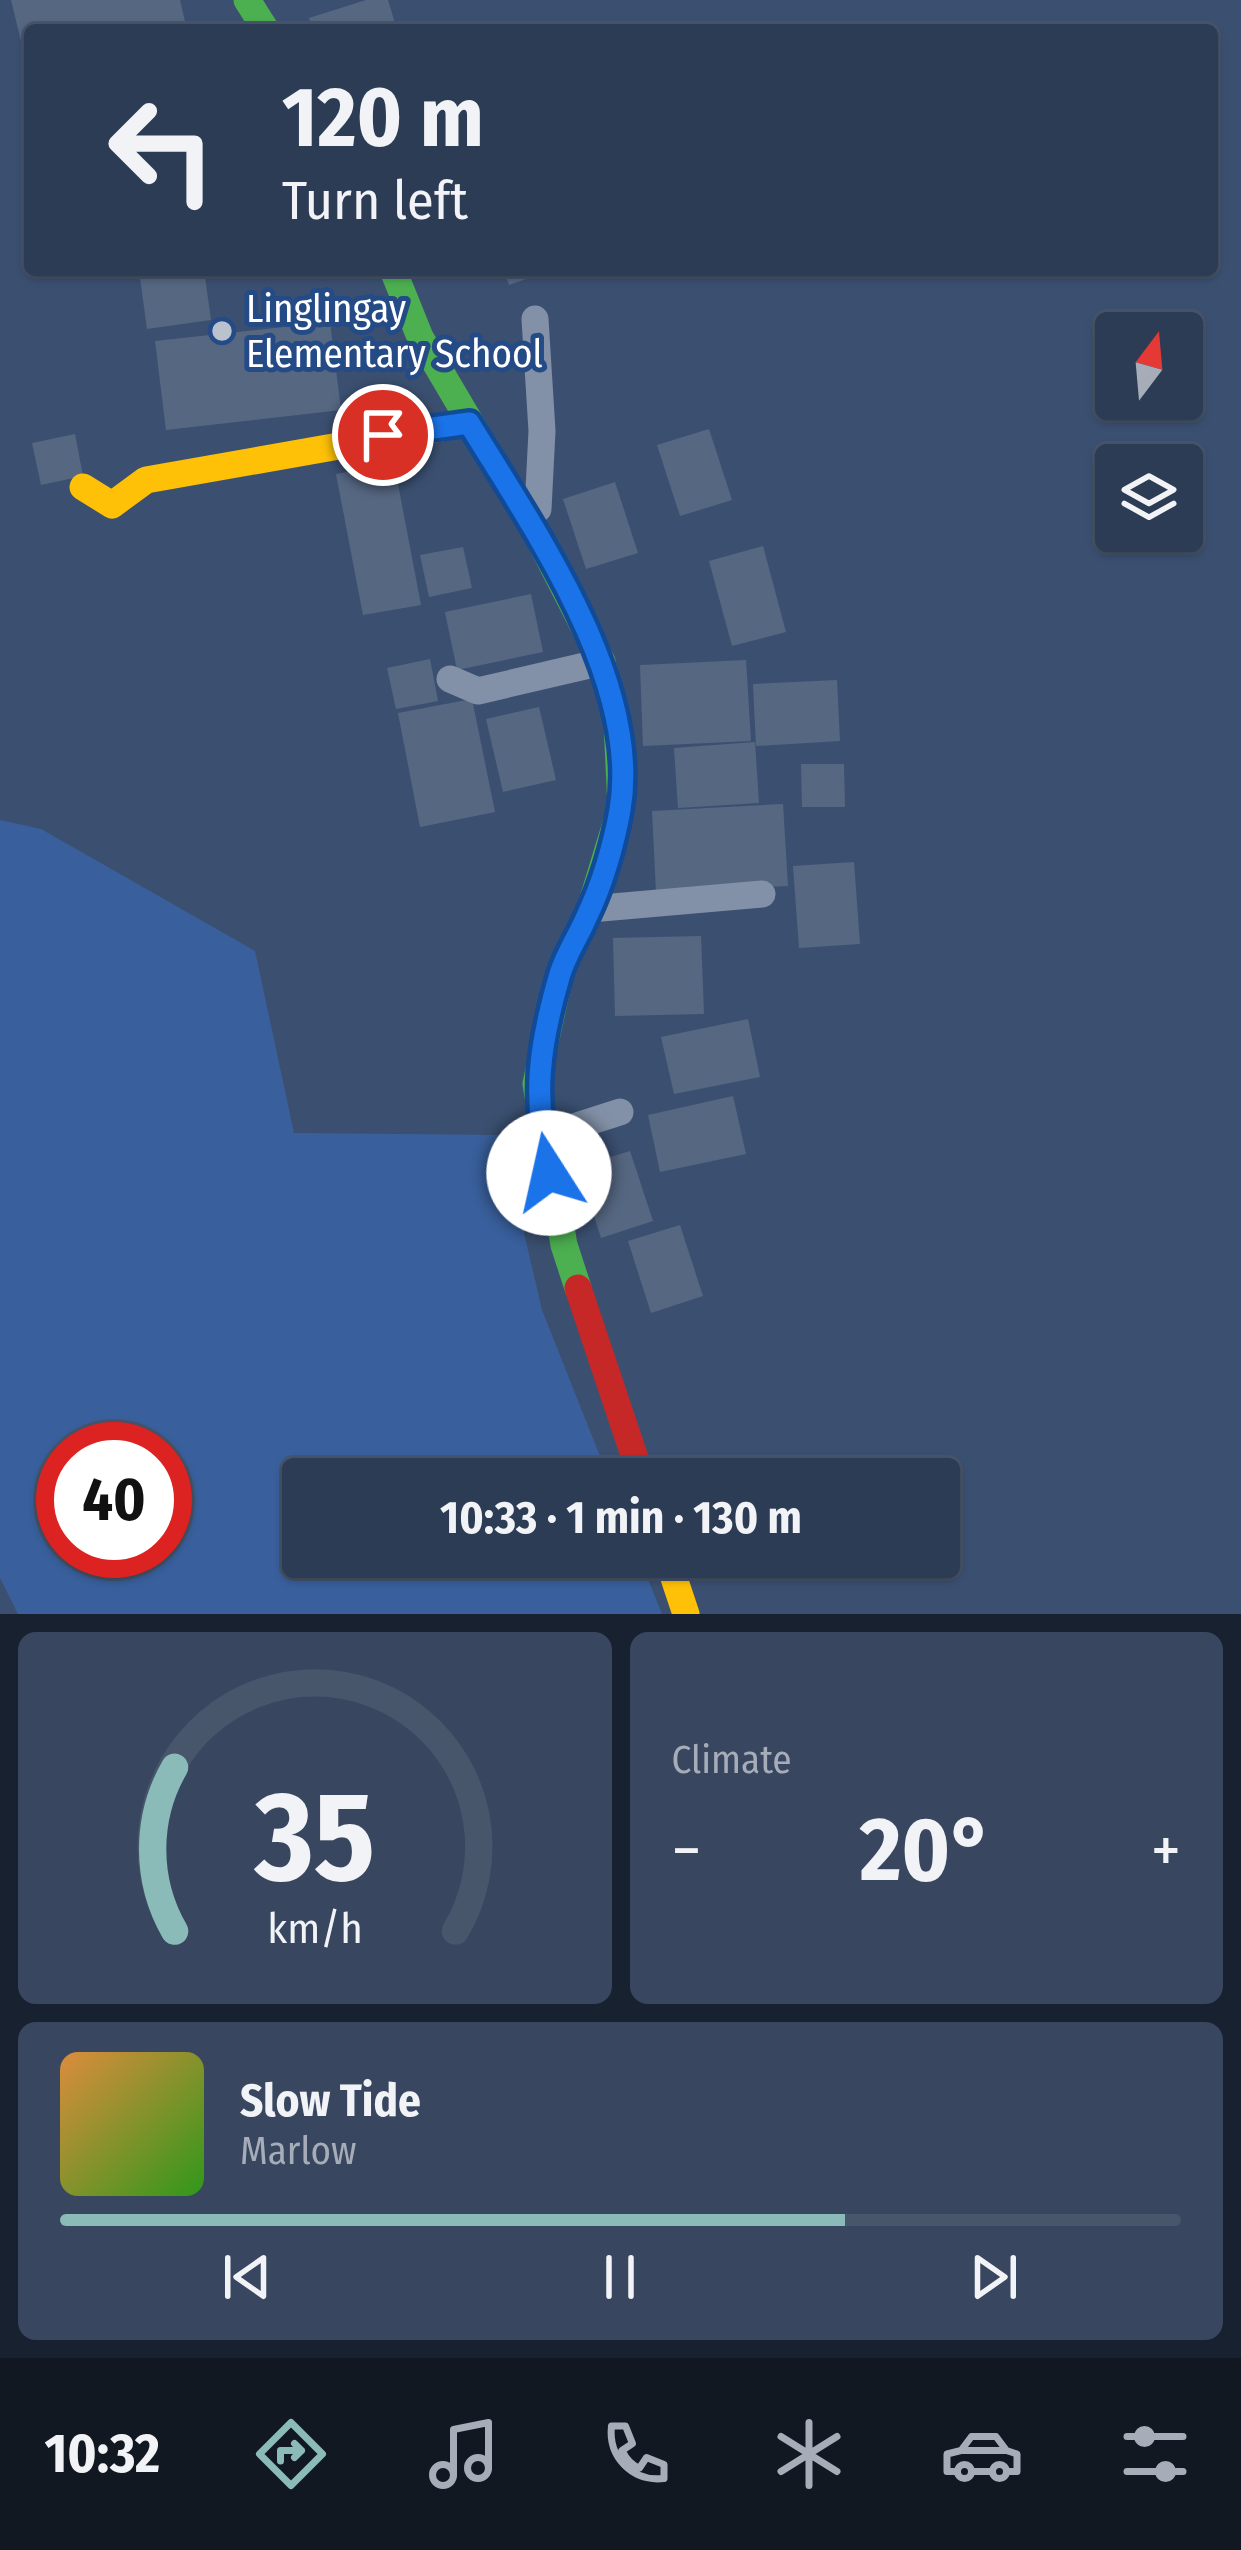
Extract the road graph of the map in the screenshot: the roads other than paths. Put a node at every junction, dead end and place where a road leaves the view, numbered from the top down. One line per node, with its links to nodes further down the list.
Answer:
1 (395, 276): 3 (street)
2 (535, 320): 5 (lane)
3 (469, 423): 4 (street); 5 (street)
4 (83, 487)
5 (538, 537): 6 (street)
6 (602, 662): 7 (lane); 9 (street)
7 (450, 679)
8 (762, 894): 9 (lane)
9 (590, 909): 11 (street)
10 (620, 1112): 11 (lane)
11 (542, 1137): 12 (street)
12 (635, 1458)
13 (675, 1578): 14 (street)
14 (686, 1614)

